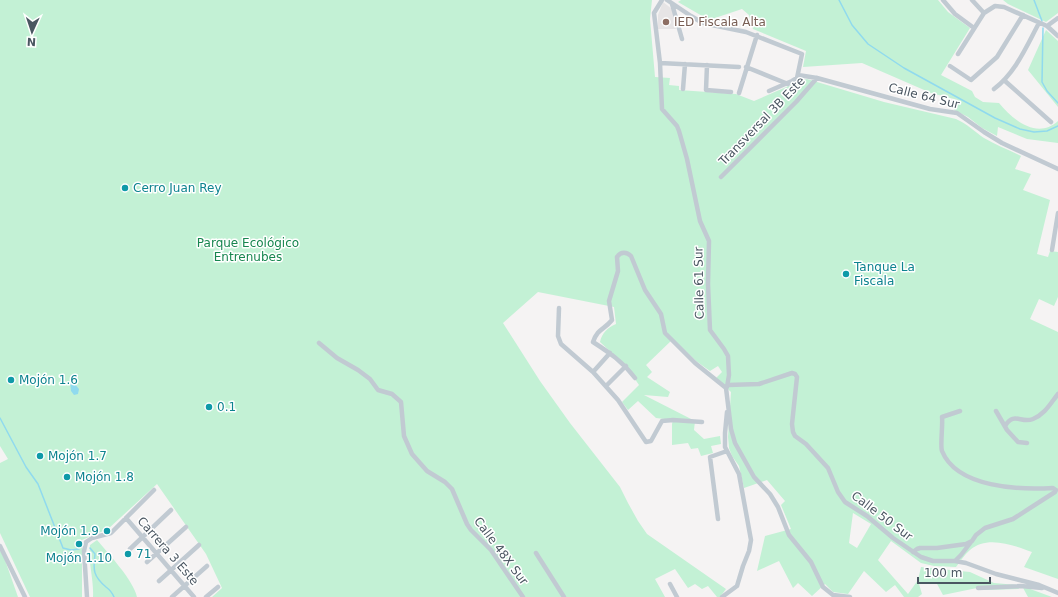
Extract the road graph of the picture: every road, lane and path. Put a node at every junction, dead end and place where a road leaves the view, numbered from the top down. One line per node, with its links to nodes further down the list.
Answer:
1 (662, 0): 16 (street)
2 (667, 0): 5 (street)
3 (943, 0): 11 (street)
4 (972, 0): 6 (street)
5 (672, 4): 12 (street); 14 (street)
6 (984, 13): 7 (street); 11 (street)
7 (1023, 15): 9 (street); 19 (street)
8 (1058, 18): 10 (street)
9 (1039, 22): 10 (street); 24 (street)
10 (1047, 26): 13 (street)
11 (974, 28): 15 (street)
12 (757, 35): 21 (street); 22 (street)
13 (1058, 36)
14 (682, 39)
15 (958, 54)
16 (660, 63): 17 (street); 43 (street, Calle 61 Sur)
17 (685, 64): 18 (street); 26 (street)
18 (707, 66): 20 (street); 29 (street)
19 (950, 66)
20 (739, 67)
21 (746, 67): 25 (street); 30 (street)
22 (798, 75): 23 (street, Calle 64 Sur); 25 (street)
23 (817, 78): 32 (street, Calle 64 Sur); 33 (street, Transversal 3B Este)
24 (1006, 80): 27 (street); 31 (street)
25 (790, 82): 28 (street)
26 (683, 89)
27 (994, 90)
28 (769, 91)
29 (731, 92)
30 (739, 93)
31 (1051, 122)
32 (1058, 168)
33 (722, 177)
34 (1058, 213): 35 (street)
35 (1052, 250)
36 (560, 308): 40 (street)
37 (319, 343): 84 (street, Calle 48X Sur)
38 (610, 354): 39 (street); 40 (street); 43 (street)
39 (626, 366): 41 (street); 42 (street)
40 (592, 372): 42 (street)
41 (634, 378)
42 (606, 386): 48 (street)
43 (727, 387): 45 (street, Calle 61 Sur); 62 (street, Calle 50 Sur)
44 (1058, 394): 49 (street)
45 (728, 404): 51 (street); 88 (street)
46 (960, 411): 58 (street)
47 (996, 412): 49 (street)
48 (702, 422)
49 (1004, 426): 50 (street)
50 (1028, 442)
51 (727, 451): 55 (street); 78 (street)
52 (154, 490): 54 (street)
53 (171, 510): 57 (street)
54 (126, 518): 57 (street, Carrera 3 Este); 80 (street)
55 (718, 519)
56 (186, 527): 63 (street)
57 (143, 537): 61 (street); 63 (street, Carrera 3 Este)
58 (972, 540): 62 (street); 66 (street)
59 (199, 545): 70 (street)
60 (0, 546): 79 (street)
61 (130, 549)
62 (913, 552): 65 (street, Calle 50 Sur)
63 (156, 553): 67 (street); 70 (street, Carrera 3 Este)
64 (536, 553): 85 (street)
65 (930, 560): 66 (street); 68 (street)
66 (955, 561): 76 (street)
67 (147, 562)
68 (923, 563)
69 (206, 566): 73 (street)
70 (171, 570): 71 (street); 73 (street, Carrera 3 Este)
71 (159, 581)
72 (670, 584): 86 (street)
73 (185, 586): 81 (street); 82 (street, Carrera 3 Este)
74 (218, 586): 83 (street)
75 (978, 588): 76 (street)
76 (1046, 588): 77 (street)
77 (1058, 593)
78 (727, 596): 87 (street)
79 (25, 597)
80 (87, 597)
81 (172, 597)
82 (194, 597)
83 (206, 597)
84 (523, 597)
85 (564, 597)
86 (677, 597)
87 (722, 597)
88 (850, 597)

